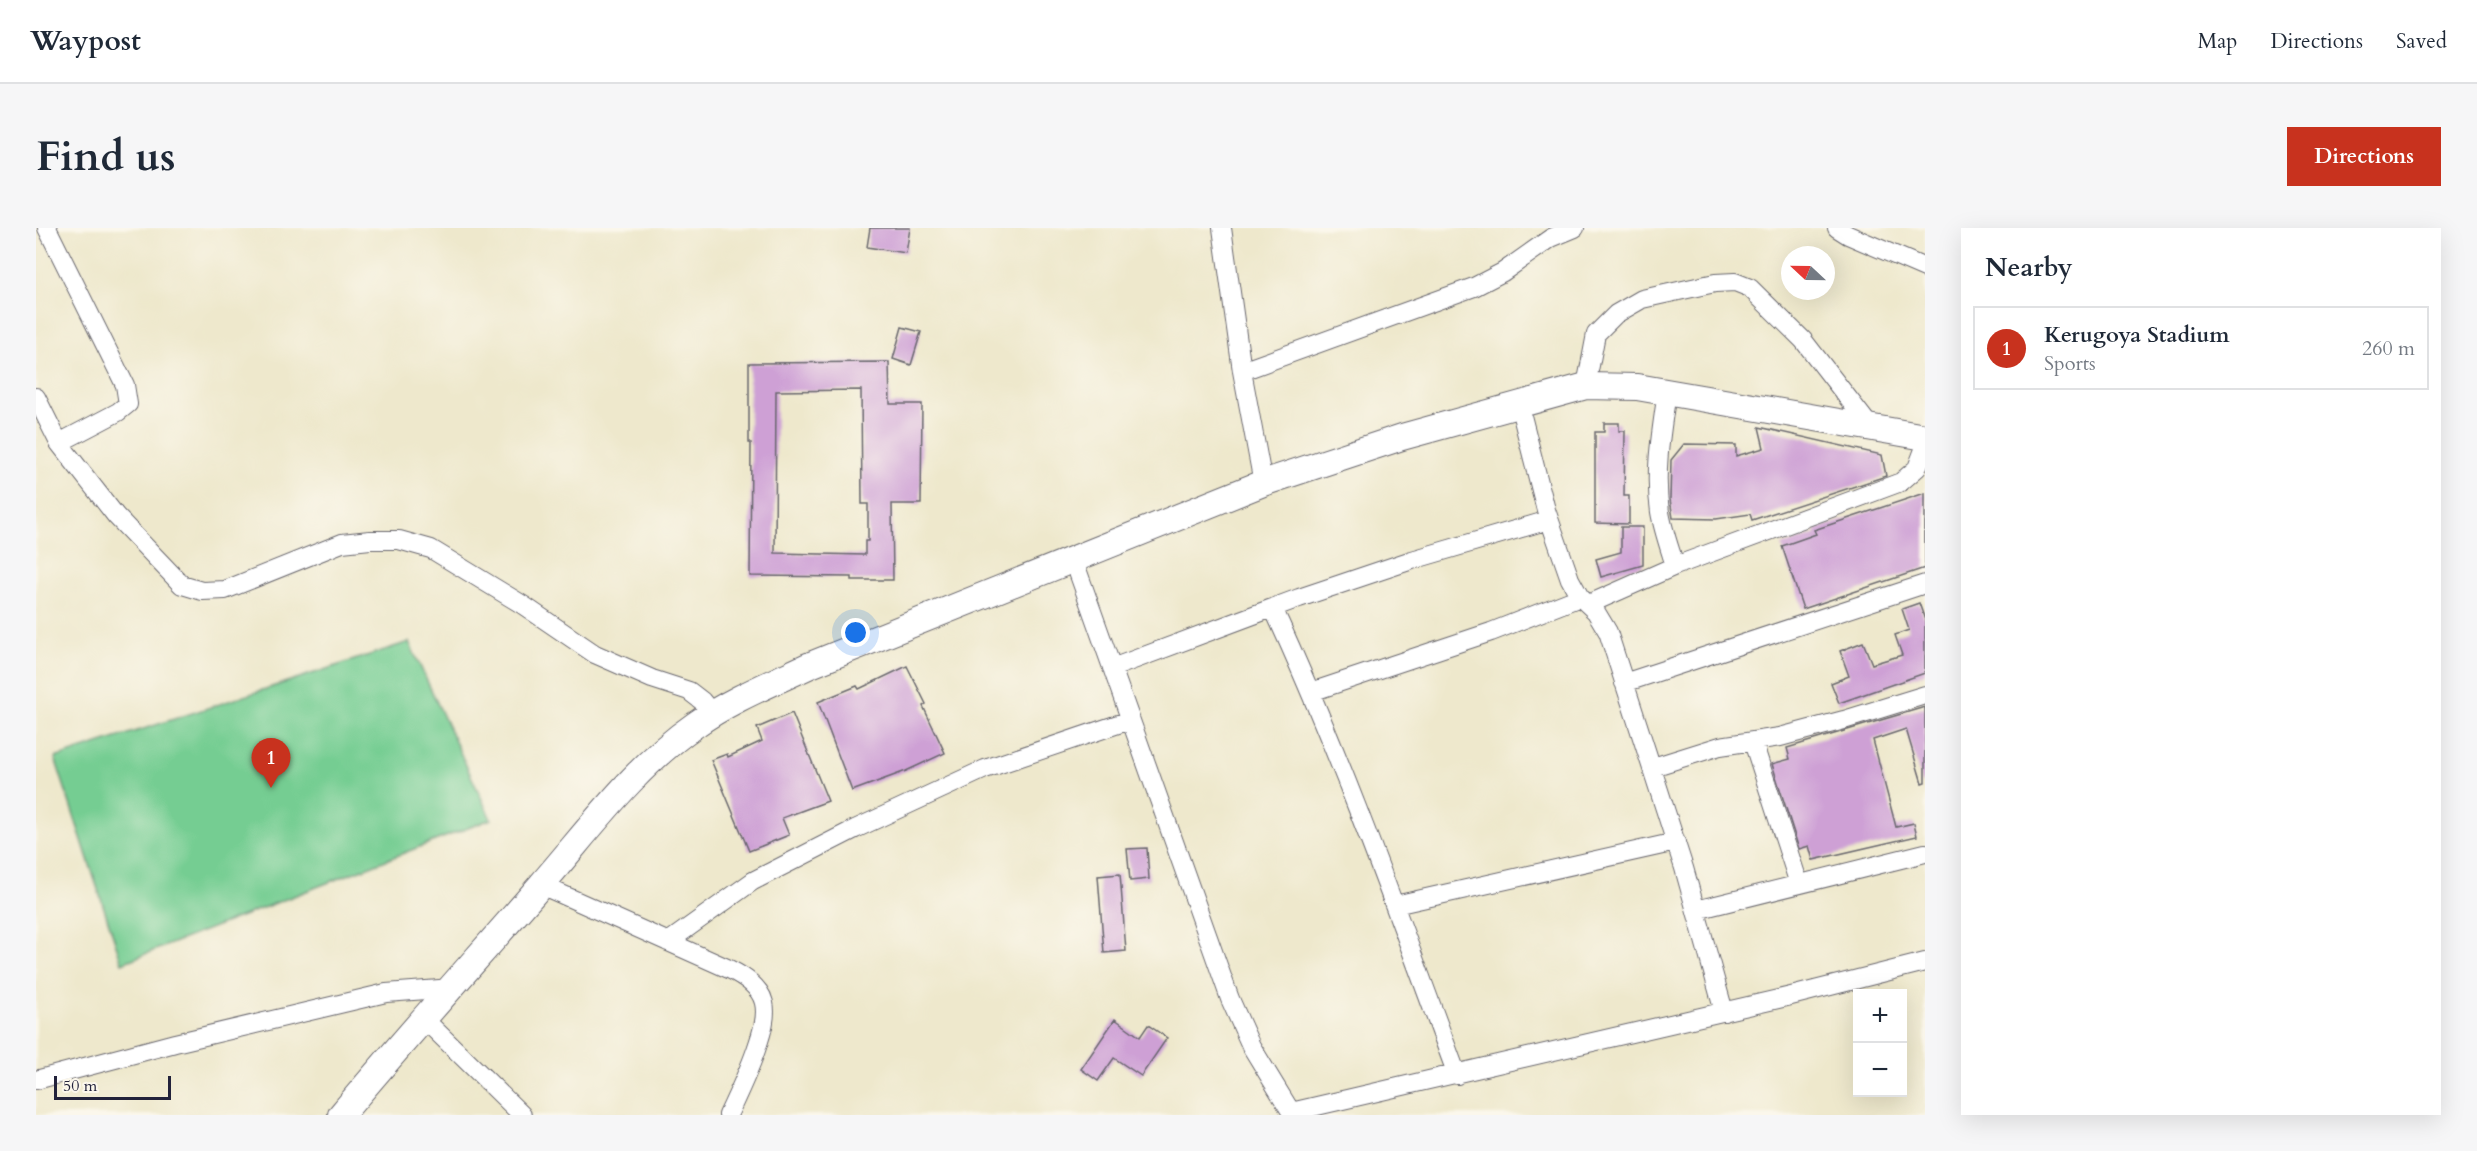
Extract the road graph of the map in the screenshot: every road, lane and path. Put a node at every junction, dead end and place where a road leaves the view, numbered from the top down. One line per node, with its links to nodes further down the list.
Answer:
1 (47, 228): 13 (street)
2 (1222, 228): 6 (street)
3 (1575, 228): 6 (street)
4 (1837, 228): 5 (street)
5 (1925, 268)
6 (1242, 371): 15 (street)
7 (1586, 386): 8 (main road); 10 (main road); 11 (street)
8 (1667, 392): 11 (main road); 18 (street)
9 (36, 397): 13 (street)
10 (1519, 404): 15 (main road); 16 (street)
11 (1872, 429): 12 (main road)
12 (1925, 437)
13 (59, 443): 26 (street)
14 (1925, 447): 18 (street)
15 (1263, 483): 17 (main road)
16 (1549, 520): 20 (street); 21 (street)
17 (1074, 558): 22 (street); 26 (main road)
18 (1675, 566): 20 (street)
19 (1925, 585): 23 (street)
20 (1585, 601): 23 (street); 24 (street)
21 (1273, 608): 22 (street); 24 (street)
22 (1112, 668): 27 (street)
23 (1624, 683): 29 (street)
24 (1311, 692): 34 (street)
25 (1925, 695): 28 (street)
26 (713, 714): 33 (main road)
27 (1130, 720): 36 (street); 43 (street)
28 (1754, 742): 29 (street); 32 (street)
29 (1653, 767): 30 (street)
30 (1676, 842): 34 (street); 35 (street)
31 (1925, 853): 32 (street)
32 (1800, 884): 35 (street)
33 (542, 885): 36 (street); 38 (main road)
34 (1395, 905): 41 (street)
35 (1696, 910): 39 (street)
36 (668, 942): 46 (street)
37 (1925, 962): 39 (street)
38 (453, 988): 40 (main road); 42 (street)
39 (1724, 1012): 41 (street)
40 (423, 1018): 44 (main road); 45 (street)
41 (1457, 1075): 43 (street)
42 (36, 1080)
43 (1292, 1113)
44 (341, 1115)
45 (522, 1115)
46 (728, 1115)

